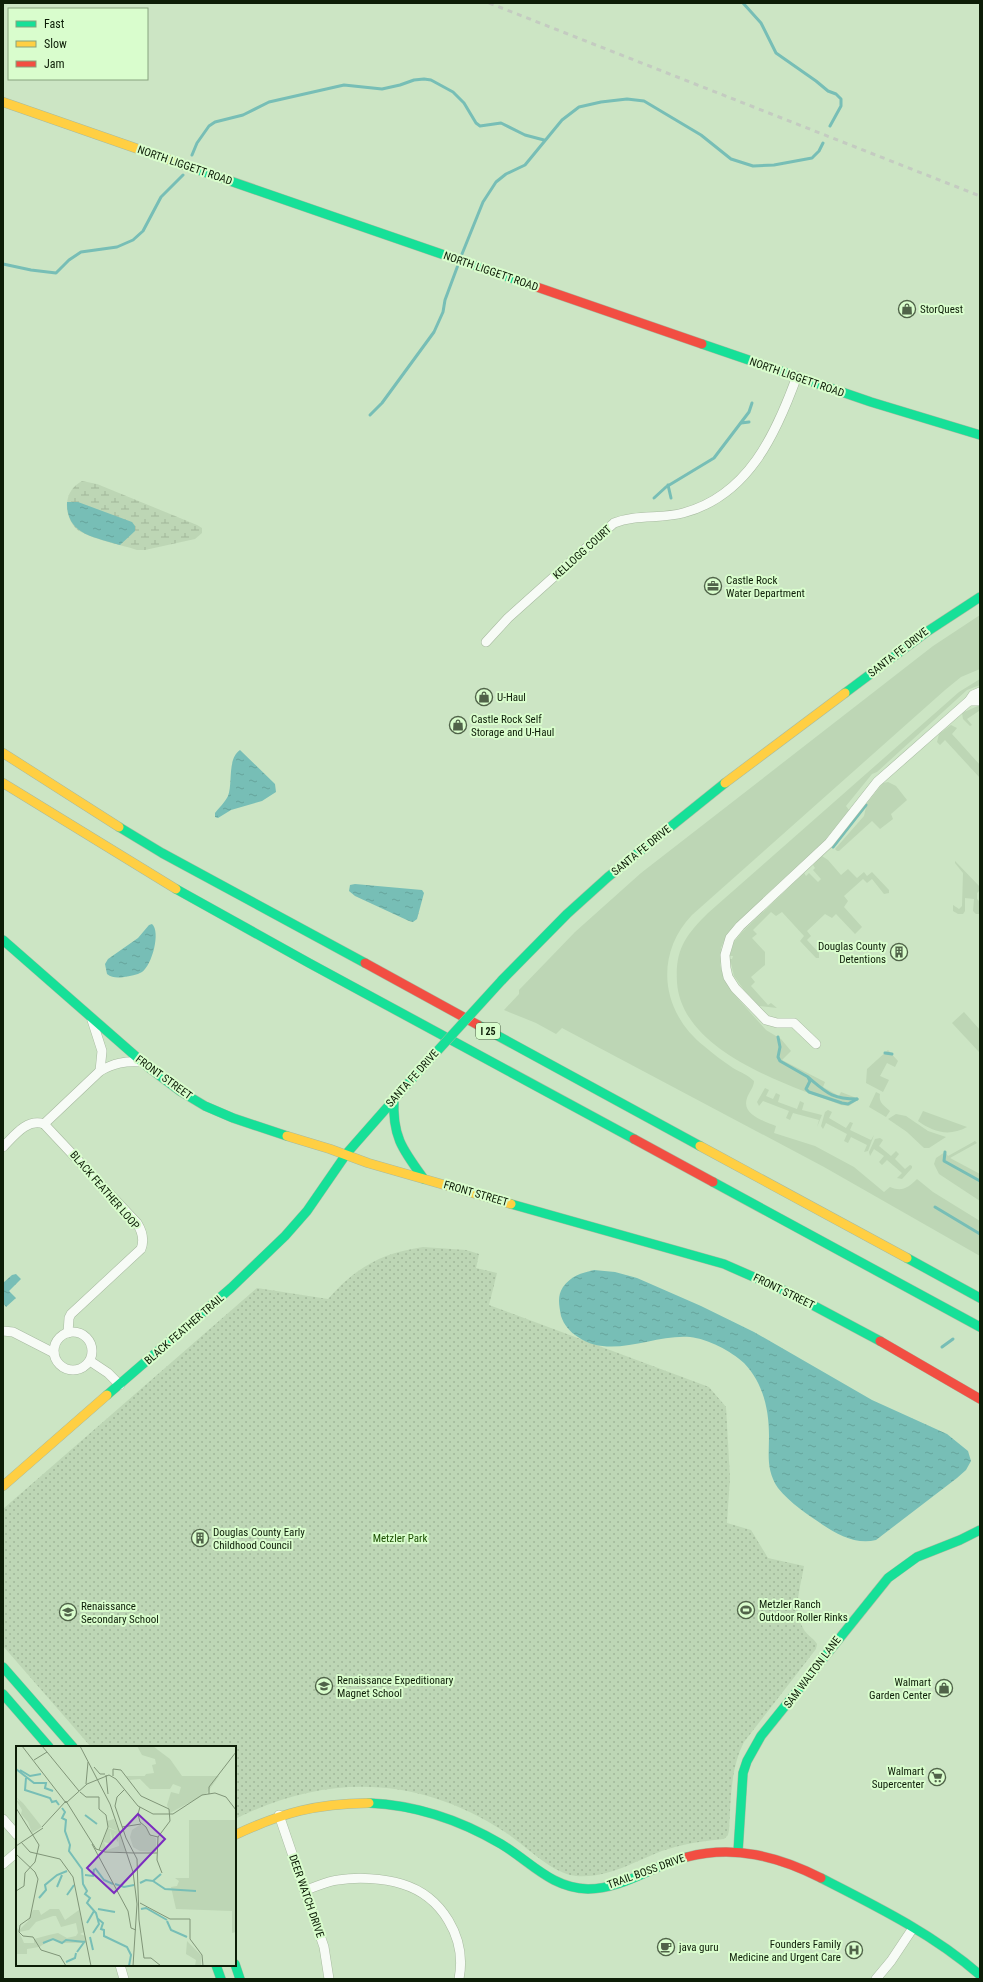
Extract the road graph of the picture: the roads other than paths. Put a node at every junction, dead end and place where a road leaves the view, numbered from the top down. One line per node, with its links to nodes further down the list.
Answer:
1 (3, 102): 2 (main road, NORTH LIGGETT ROAD)
2 (796, 376): 3 (main road, NORTH LIGGETT ROAD); 5 (street, KELLOGG COURT)
3 (980, 435)
4 (980, 596): 16 (main road, SANTA FE DRIVE, bridge)
5 (486, 642)
6 (980, 692): 7 (street)
7 (969, 701): 8 (street); 13 (street)
8 (980, 701)
9 (3, 753): 21 (main road, I 25)
10 (3, 783): 22 (main road, I 25)
11 (3, 940): 12 (main road, FRONT STREET)
12 (92, 1020): 14 (main road, FRONT STREET); 15 (street)
13 (816, 1044)
14 (141, 1062): 15 (street); 19 (main road, FRONT STREET)
15 (100, 1071): 17 (street)
16 (394, 1098): 19 (main road, SANTA FE DRIVE); 20 (main road)
17 (44, 1124): 18 (street); 24 (street, BLACK FEATHER LOOP)
18 (3, 1147)
19 (347, 1153): 20 (main road, FRONT STREET); 27 (main road, BLACK FEATHER TRAIL)
20 (424, 1178): 28 (main road, FRONT STREET)
21 (980, 1298)
22 (980, 1326)
23 (3, 1331): 25 (street)
24 (68, 1333): 25 (street, BLACK FEATHER LOOP); 26 (street)
25 (54, 1353): 26 (street)
26 (90, 1361): 27 (street)
27 (120, 1385): 29 (main road, BLACK FEATHER TRAIL)
28 (980, 1399)
29 (3, 1486)
30 (980, 1530): 39 (main road, SAM WALTON LANE)
31 (3, 1667): 34 (main road)
32 (3, 1694): 33 (main road)
33 (48, 1746)
34 (72, 1746)
35 (279, 1815): 38 (main road, TRAIL BOSS DRIVE); 39 (main road, TRAIL BOSS DRIVE); 42 (street, DEER WATCH DRIVE)
36 (3, 1819): 37 (street)
37 (16, 1834)
38 (236, 1834)
39 (738, 1852): 43 (main road, TRAIL BOSS DRIVE)
40 (16, 1853): 41 (street)
41 (3, 1864)
42 (306, 1890): 51 (street, DEER WATCH DRIVE); 52 (street)
43 (913, 1928): 47 (main road, TRAIL BOSS DRIVE); 53 (street)
44 (120, 1966): 48 (street)
45 (216, 1966): 49 (main road)
46 (236, 1966): 50 (main road)
47 (980, 1975)
48 (124, 1979)
49 (221, 1979)
50 (240, 1979)
51 (329, 1979)
52 (459, 1979)
53 (876, 1979)

